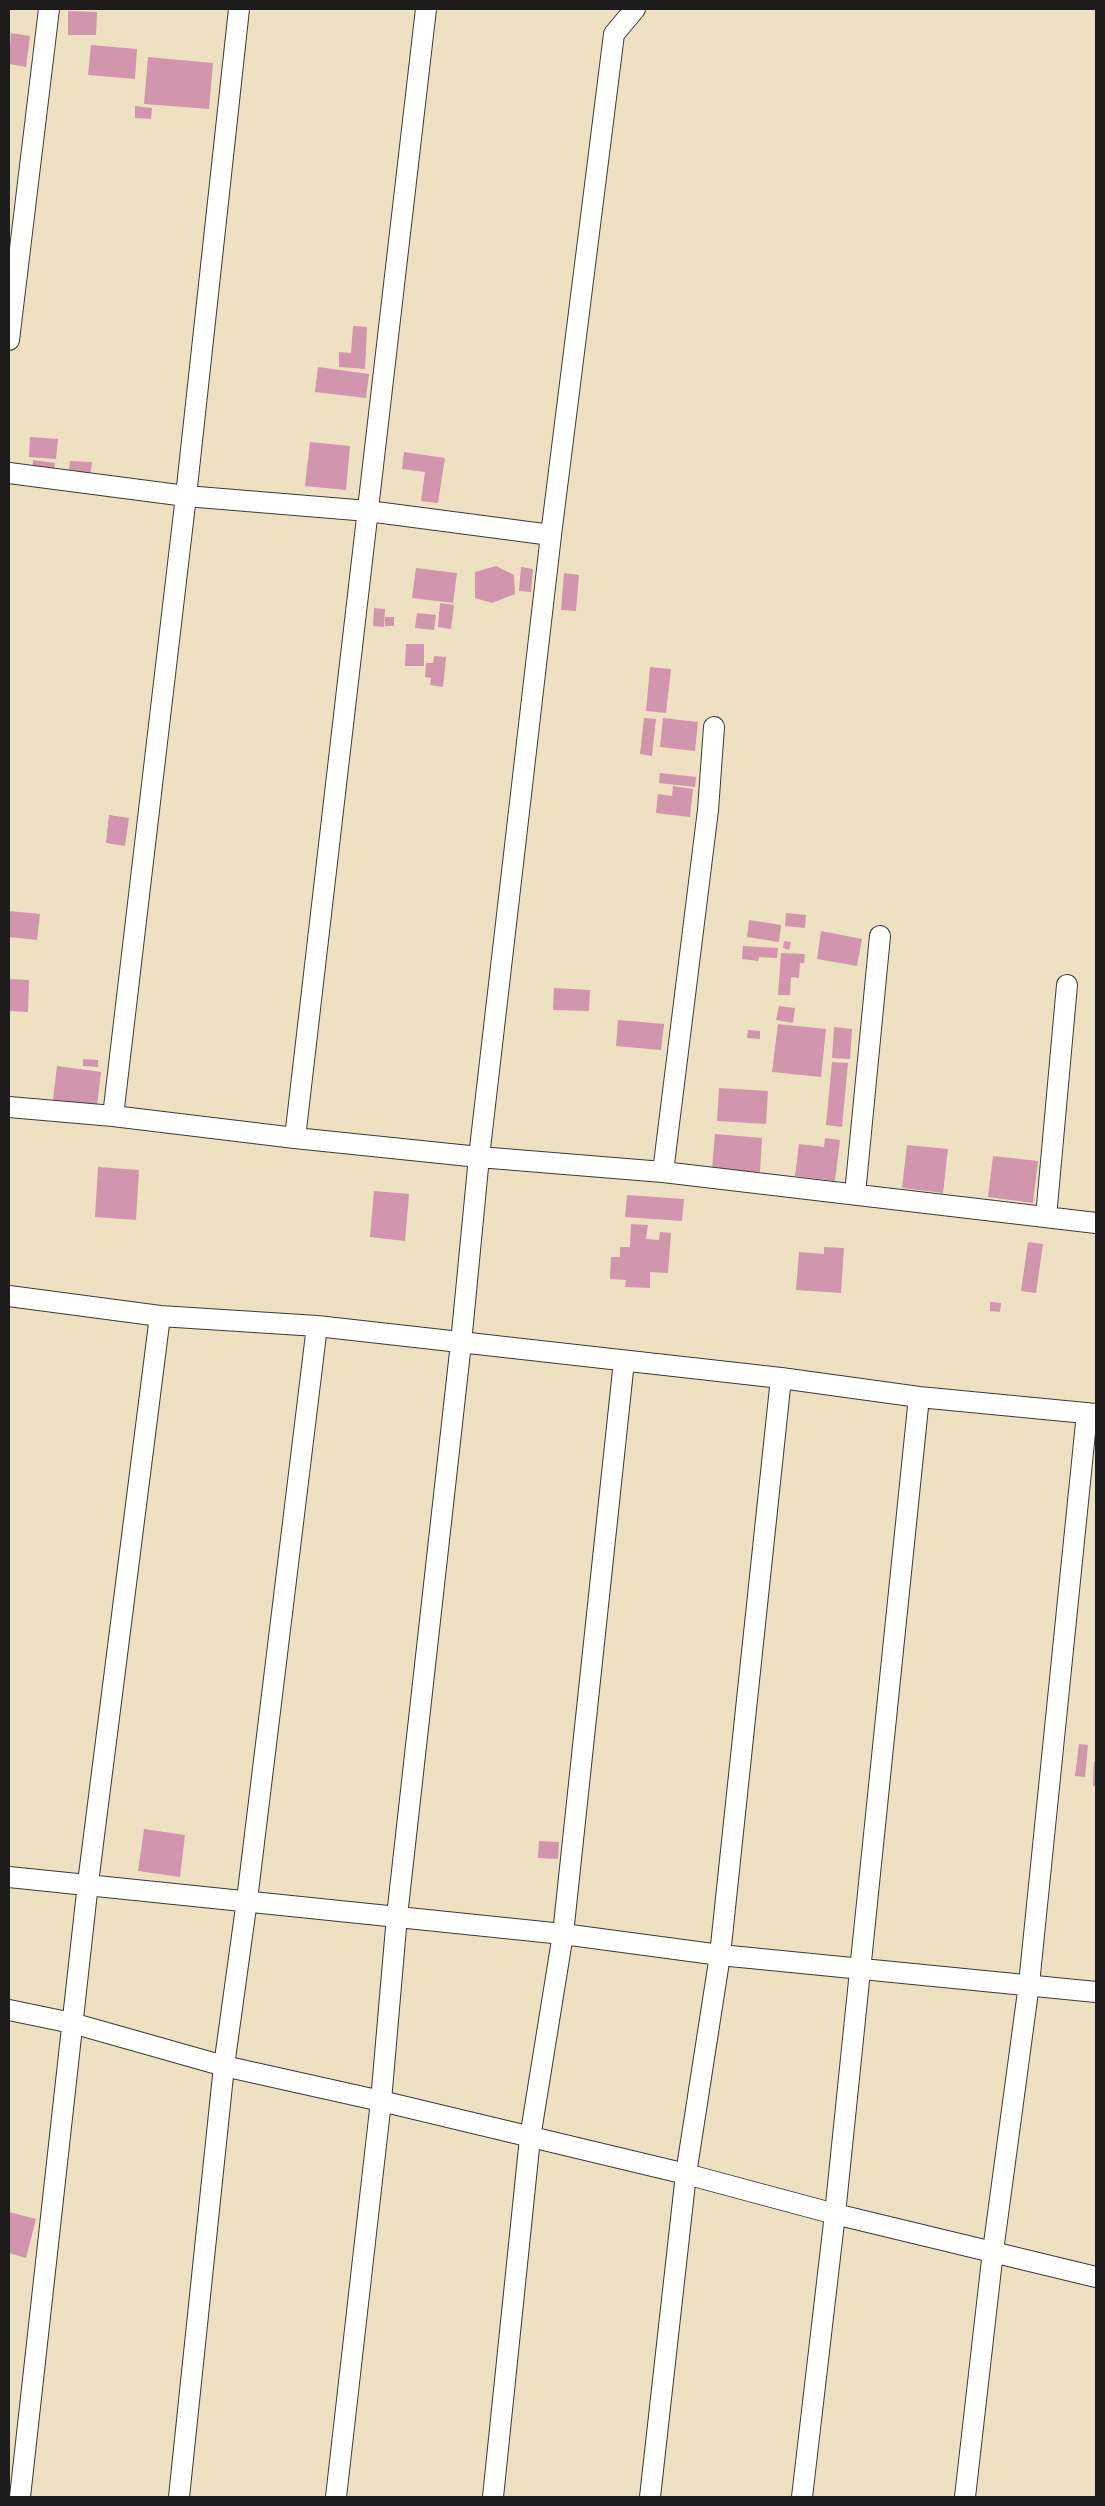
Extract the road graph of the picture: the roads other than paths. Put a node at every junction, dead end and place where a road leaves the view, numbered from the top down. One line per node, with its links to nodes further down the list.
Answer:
1 (48, 9): 5 (street)
2 (238, 9): 7 (street)
3 (426, 9): 8 (street)
4 (635, 9): 9 (street)
5 (9, 340)
6 (9, 473): 7 (street)
7 (186, 496): 8 (street); 14 (street)
8 (368, 511): 9 (street); 15 (street)
9 (551, 535): 16 (street)
10 (714, 727): 17 (street)
11 (880, 936): 18 (street)
12 (1067, 985): 19 (street)
13 (9, 1107): 14 (street)
14 (113, 1116): 15 (street)
15 (295, 1138): 16 (street)
16 (479, 1157): 17 (street); 24 (street)
17 (663, 1172): 18 (street)
18 (855, 1194): 19 (street)
19 (1046, 1217): 20 (street)
20 (1096, 1223)
21 (9, 1296): 22 (street)
22 (160, 1316): 23 (street); 30 (street)
23 (317, 1326): 24 (street); 31 (street)
24 (461, 1342): 25 (street); 32 (street)
25 (624, 1361): 26 (street); 33 (street)
26 (781, 1378): 27 (street); 34 (street)
27 (919, 1397): 28 (street); 35 (street)
28 (1092, 1414): 36 (street)
29 (9, 1877): 30 (street)
30 (88, 1883): 31 (street); 39 (street)
31 (247, 1900): 32 (street); 40 (street)
32 (397, 1916): 33 (street); 41 (street)
33 (564, 1934): 34 (street); 42 (street)
34 (720, 1955): 35 (street); 43 (street)
35 (861, 1968): 36 (street); 44 (street)
36 (1029, 1984): 37 (street); 45 (street)
37 (1096, 1992)
38 (9, 2010): 39 (street)
39 (72, 2023): 40 (street); 47 (street)
40 (224, 2066): 41 (street); 48 (street)
41 (381, 2100): 42 (street); 49 (street)
42 (530, 2138): 43 (street); 50 (street)
43 (686, 2174): 44 (street); 51 (street)
44 (835, 2214): 45 (street); 52 (street)
45 (993, 2251): 46 (street); 53 (street)
46 (1096, 2277)
47 (20, 2497)
48 (179, 2497)
49 (336, 2497)
50 (493, 2497)
51 (650, 2497)
52 (802, 2497)
53 (965, 2497)

